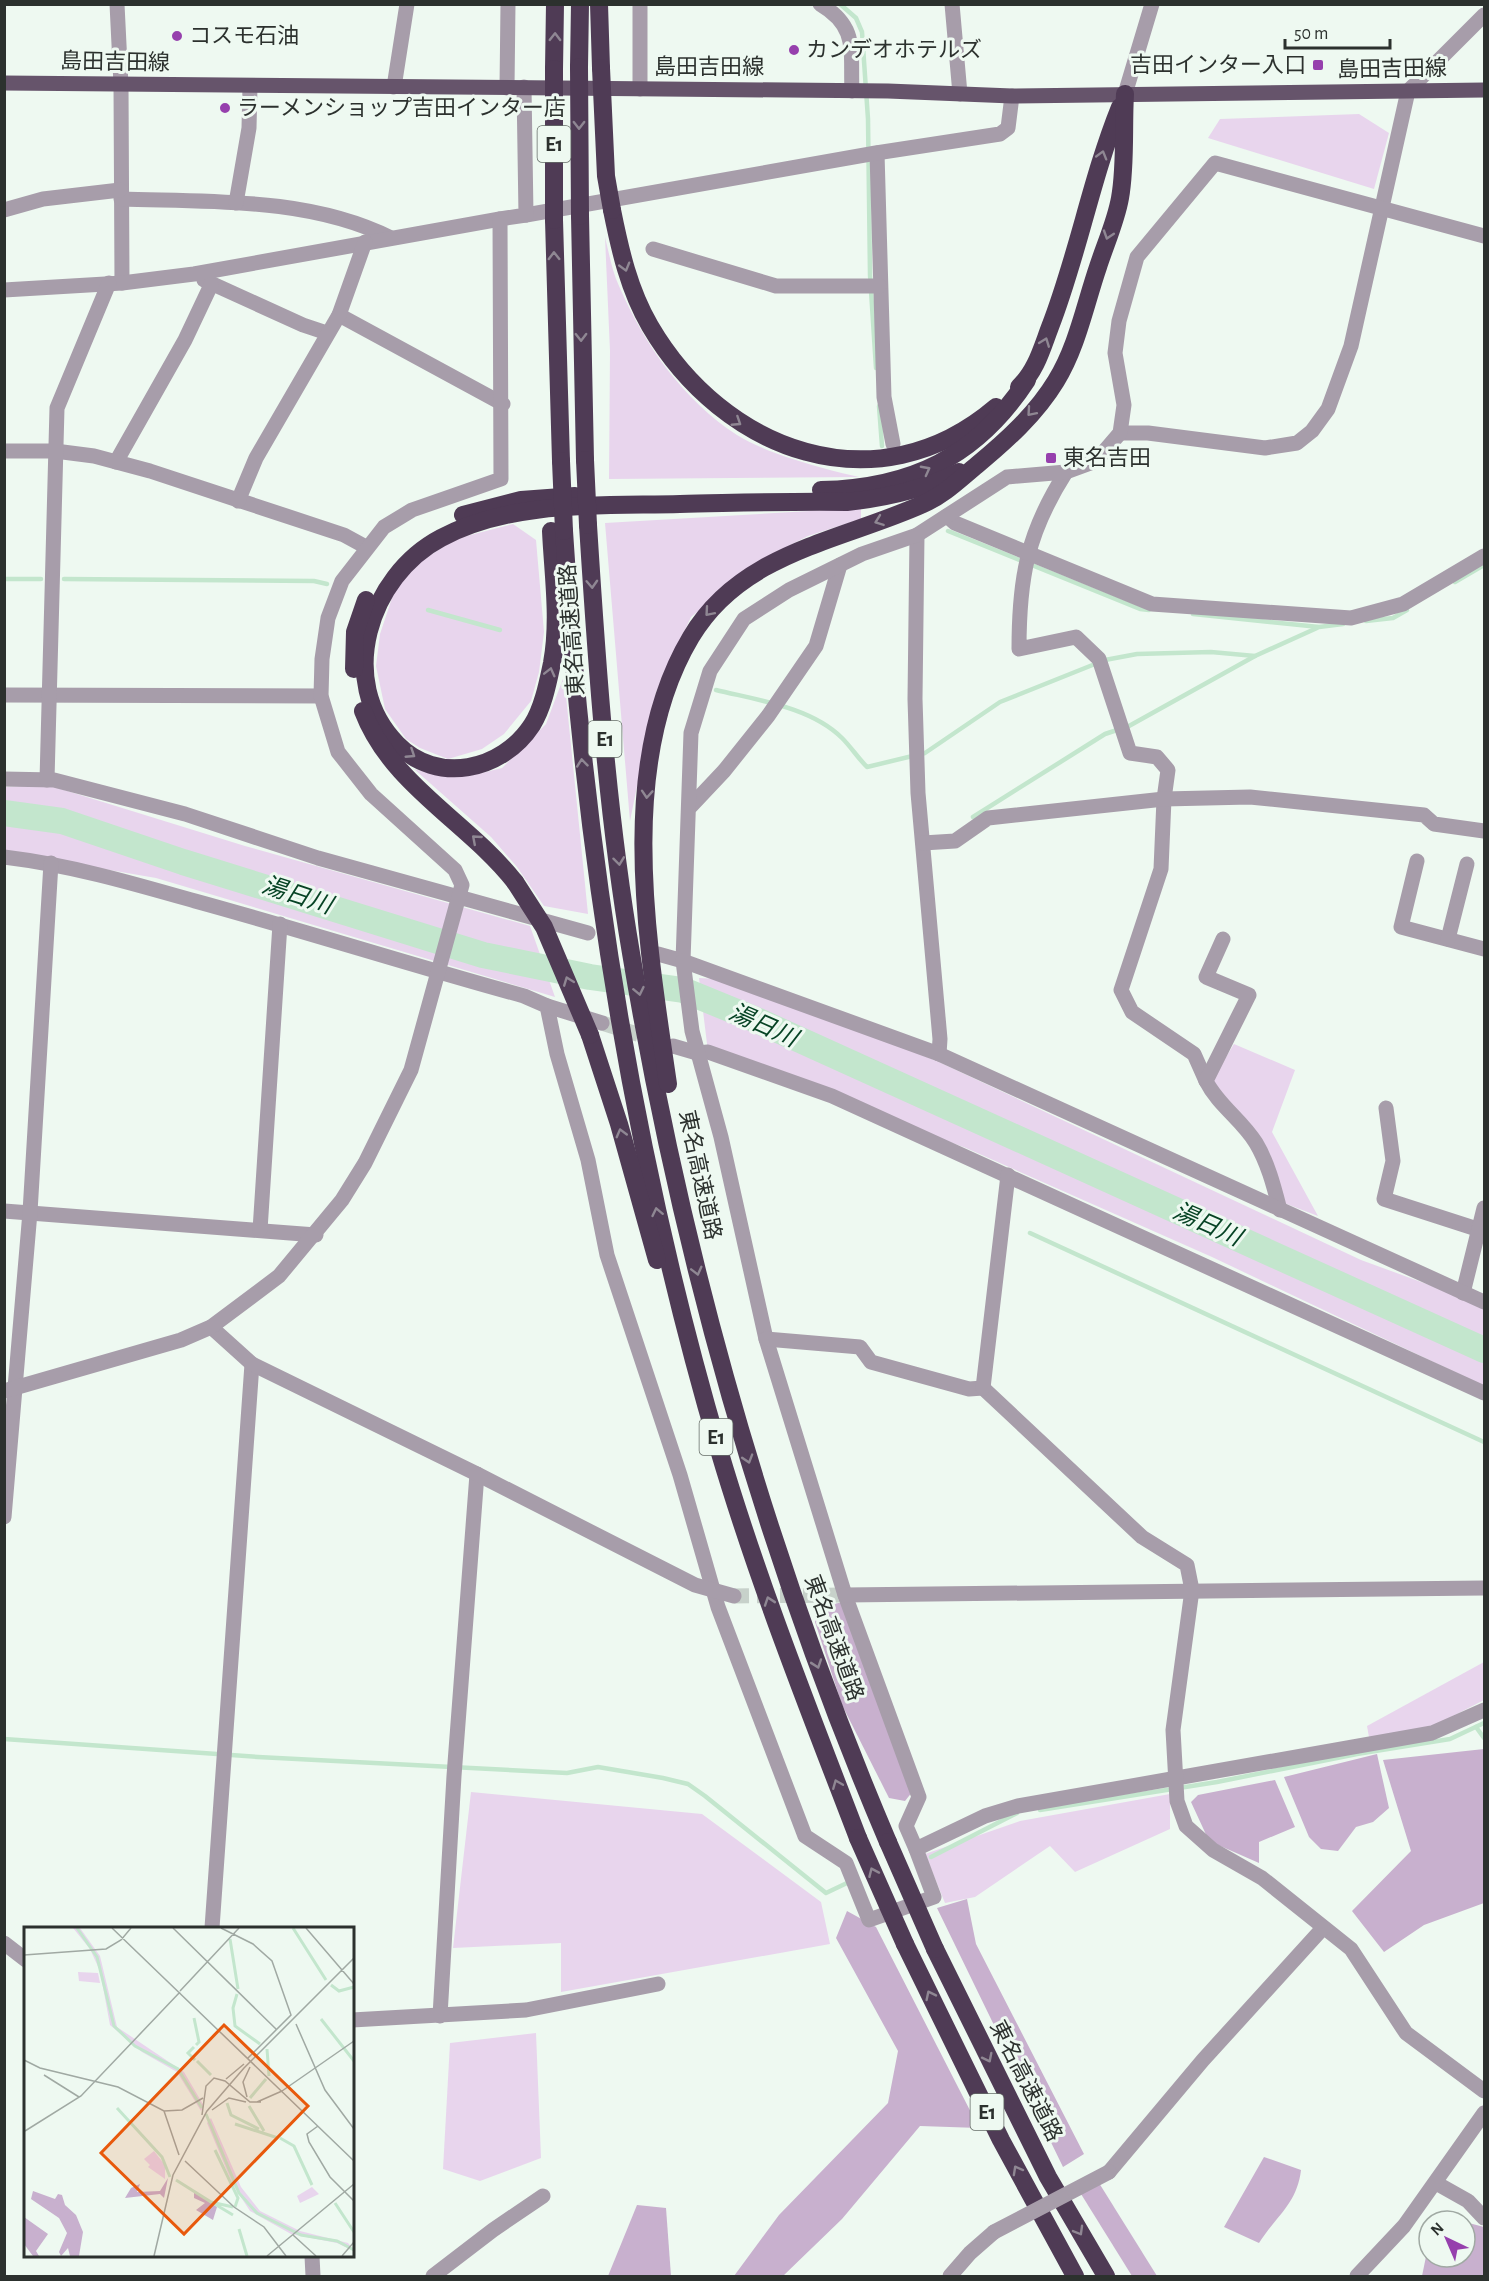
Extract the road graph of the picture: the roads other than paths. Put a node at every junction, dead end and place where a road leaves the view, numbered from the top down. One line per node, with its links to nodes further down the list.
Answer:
1 (117, 4): 13 (street)
2 (407, 4): 15 (street)
3 (508, 4): 17 (street)
4 (555, 4): 54 (highway, 東名高速道路 / E1, one-way to 4, bridge)
5 (580, 4): 84 (highway, 東名高速道路 / E1, one-way to 84, bridge)
6 (599, 4): 43 (highway, one-way to 43, bridge)
7 (640, 4): 18 (street)
8 (820, 4): 20 (street)
9 (952, 4): 22 (street)
10 (1152, 4): 23 (street)
11 (1485, 15): 21 (street)
12 (4, 83): 13 (main road, 島田吉田線)
13 (121, 85): 14 (main road, 島田吉田線); 26 (street)
14 (250, 86): 15 (main road, 島田吉田線); 27 (street)
15 (394, 87): 17 (main road, 島田吉田線)
16 (524, 87): 17 (main road, 島田吉田線); 18 (main road, 島田吉田線); 30 (street)
17 (507, 88)
18 (640, 89): 20 (main road, 島田吉田線)
19 (1485, 90): 21 (main road, 島田吉田線)
20 (854, 91): 22 (main road, 島田吉田線)
21 (1408, 91): 23 (main road, 島田吉田線); 28 (street)
22 (960, 94): 24 (main road, 島田吉田線)
23 (1125, 94): 24 (main road, 島田吉田線); 43 (highway, one-way to 23); 49 (highway, one-way to 49)
24 (1012, 96): 25 (street)
25 (877, 153): 30 (street); 39 (street)
26 (121, 195): 27 (street); 29 (street); 37 (street)
27 (236, 203): 33 (street)
28 (1381, 207): 32 (street); 45 (street); 45 (street)
29 (4, 210)
30 (526, 214): 31 (street)
31 (500, 219): 33 (street); 44 (street)
32 (1485, 236)
33 (391, 238): 34 (street)
34 (364, 242): 36 (street); 41 (street)
35 (653, 249): 39 (street)
36 (194, 274): 37 (street); 38 (street)
37 (116, 283): 40 (street); 48 (street)
38 (211, 285): 42 (street); 50 (street)
39 (878, 286): 46 (street)
40 (4, 290)
41 (339, 315): 42 (street); 44 (street)
42 (327, 333): 52 (street)
43 (1027, 380): 83 (highway, one-way to 43, bridge)
44 (503, 404): 56 (street)
45 (1120, 433): 51 (street)
46 (893, 444)
47 (4, 451): 48 (street)
48 (55, 451): 50 (street); 60 (street)
49 (982, 461): 54 (highway, one-way to 54); 79 (highway, one-way to 79)
50 (116, 462): 52 (street)
51 (1066, 472): 53 (street); 57 (street)
52 (238, 501): 56 (street)
53 (947, 516): 55 (street); 57 (street)
54 (557, 531): 83 (highway, 東名高速道路 / E1, one-way to 54)
55 (917, 535): 59 (street); 68 (street)
56 (366, 547): 62 (street)
57 (1028, 555): 58 (street); 65 (street)
58 (1485, 556)
59 (840, 565): 66 (street); 66 (street)
60 (50, 694): 61 (street); 62 (street); 64 (street)
61 (4, 695)
62 (321, 696): 73 (street)
63 (4, 779): 64 (street)
64 (47, 780): 73 (street)
65 (1164, 799): 67 (street); 68 (street); 88 (street)
66 (690, 806): 80 (street)
67 (1485, 831)
68 (923, 843): 87 (street)
69 (4, 857): 71 (street)
70 (1417, 861): 77 (street)
71 (51, 863): 74 (street); 94 (street)
72 (1467, 864): 77 (street)
73 (460, 896): 75 (street); 81 (street)
74 (279, 924): 81 (street); 95 (street)
75 (588, 933)
76 (1222, 939): 88 (street)
77 (1449, 939): 78 (street)
78 (1485, 949)
79 (655, 957): 80 (street); 84 (highway)
80 (684, 964): 86 (street); 87 (street)
81 (439, 969): 82 (street); 97 (street)
82 (547, 1006): 83 (street); 111 (street)
83 (604, 1027): 106 (highway, 東名高速道路 / E1, one-way to 83); 106 (highway, one-way to 83)
84 (653, 1030): 134 (highway, 東名高速道路 / E1, one-way to 134, bridge)
85 (673, 1046): 86 (street)
86 (697, 1053): 90 (street); 101 (street)
87 (939, 1054): 92 (street)
88 (1206, 1081): 92 (street)
89 (1386, 1108): 96 (street)
90 (1008, 1175): 103 (street); 105 (street)
91 (1485, 1208): 96 (street)
92 (1280, 1210): 98 (street)
93 (4, 1211): 94 (street)
94 (30, 1212): 95 (street); 104 (street)
95 (260, 1230): 97 (street)
96 (1480, 1230): 98 (street)
97 (316, 1234): 100 (street)
98 (1463, 1293): 99 (street)
99 (1485, 1302)
100 (211, 1327): 102 (street); 104 (street)
101 (766, 1339): 103 (street); 112 (street)
102 (252, 1364): 107 (street); 117 (street)
103 (983, 1388): 110 (street)
104 (9, 1390): 108 (street)
105 (1485, 1393)
106 (719, 1450): 133 (highway, 東名高速道路 / E1, one-way to 106, bridge)
107 (477, 1474): 111 (street); 122 (street)
108 (4, 1517)
109 (1485, 1588): 110 (street)
110 (1192, 1590): 112 (street); 115 (street)
111 (713, 1591): 113 (street); 116 (street)
112 (845, 1595): 116 (street)
113 (734, 1596)
114 (1485, 1710): 115 (street)
115 (1177, 1779): 116 (street); 118 (street)
116 (916, 1849)
117 (212, 1927)
118 (1323, 1928): 124 (street); 132 (street, bridge)
119 (4, 1943): 120 (street)
120 (24, 1958)
121 (658, 1984): 122 (street)
122 (440, 2016): 123 (street)
123 (354, 2020)
124 (1485, 2091)
125 (1485, 2113): 126 (street)
126 (1436, 2183): 128 (street); 135 (street)
127 (543, 2196): 131 (street)
128 (1485, 2218)
129 (312, 2257): 130 (street)
130 (313, 2277)
131 (433, 2277)
132 (950, 2277)
133 (1075, 2277)
134 (1106, 2277)
135 (1357, 2277)

